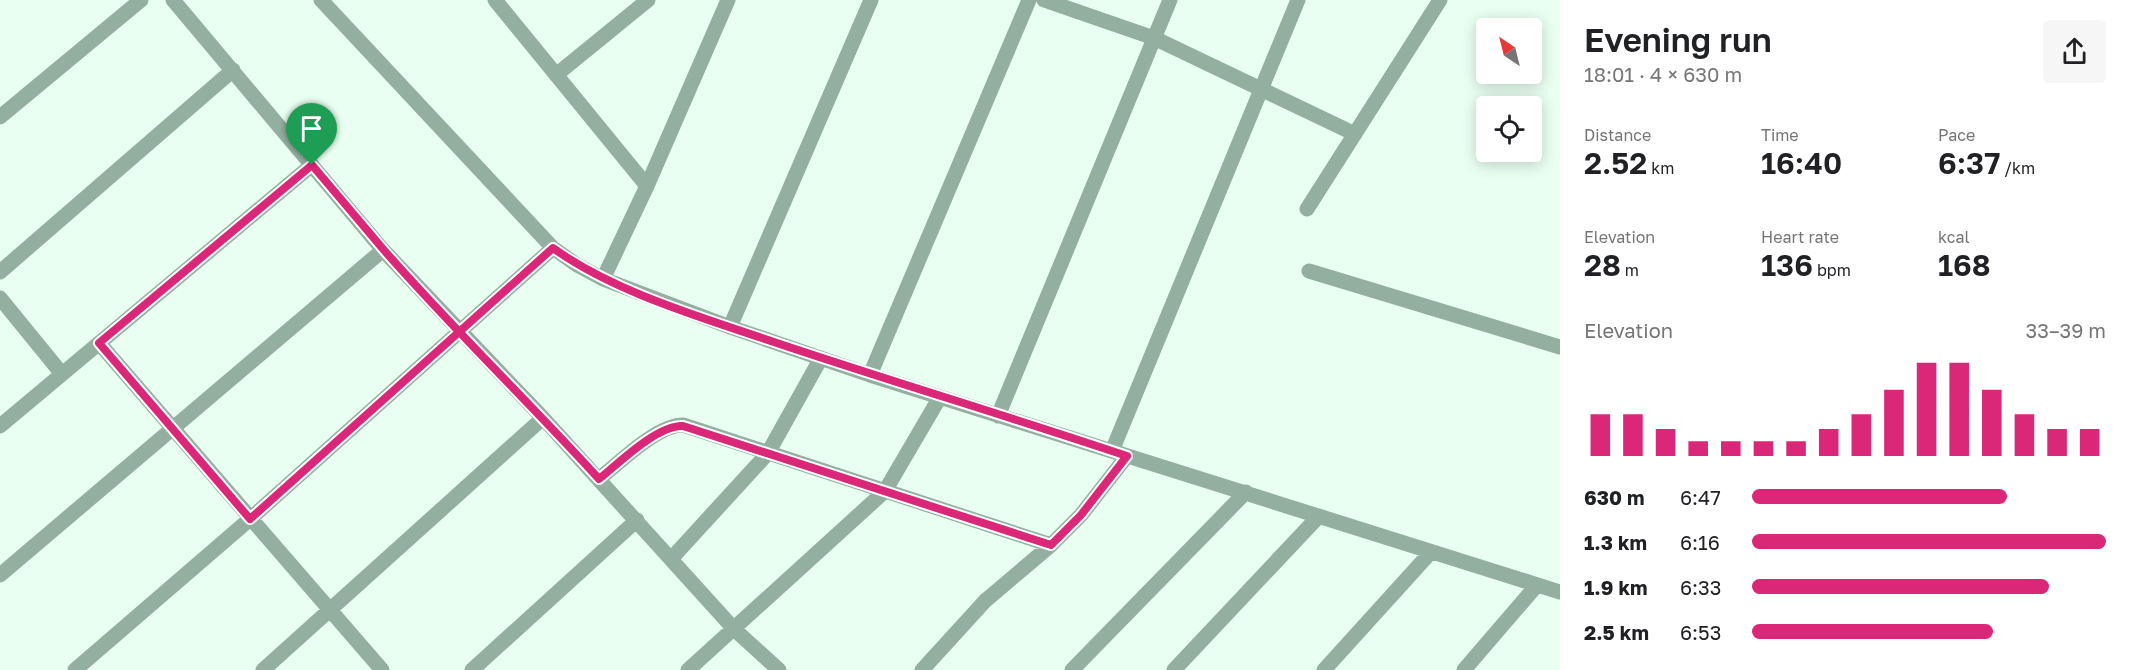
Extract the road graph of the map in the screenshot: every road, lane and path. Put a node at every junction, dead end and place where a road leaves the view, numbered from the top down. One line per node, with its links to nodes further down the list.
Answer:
1 (141, 0): 17 (street)
2 (173, 0): 14 (street)
3 (321, 0): 22 (street)
4 (495, 0): 15 (street)
5 (648, 0): 15 (street)
6 (728, 0): 20 (street)
7 (871, 0): 28 (street)
8 (1029, 0): 34 (street)
9 (1044, 0): 13 (street)
10 (1170, 0): 13 (street)
11 (1298, 0): 16 (street)
12 (1440, 0): 18 (street)
13 (1154, 38): 16 (street); 36 (street)
14 (233, 70): 19 (street); 25 (street)
15 (556, 75): 20 (street)
16 (1261, 88): 18 (street); 41 (street)
17 (0, 117)
18 (1355, 134): 21 (street)
19 (312, 165): 23 (street); 30 (street)
20 (647, 186): 26 (street)
21 (1307, 209)
22 (553, 248): 26 (street); 29 (street)
23 (383, 250): 29 (street); 39 (street)
24 (1309, 271): 31 (street)
25 (0, 272)
26 (603, 279): 28 (street)
27 (0, 298): 33 (street)
28 (730, 327): 32 (street)
29 (460, 332): 37 (street); 46 (street)
30 (99, 343): 33 (street); 39 (street)
31 (1560, 347)
32 (821, 358): 34 (street); 40 (street)
33 (62, 374): 38 (street)
34 (870, 375): 35 (street)
35 (940, 397): 36 (street); 43 (street)
36 (998, 416): 41 (street)
37 (543, 418): 42 (street); 54 (street)
38 (0, 426)
39 (173, 428): 46 (street); 51 (street)
40 (768, 453): 42 (street); 43 (street); 50 (street)
41 (1119, 453): 44 (street); 48 (street)
42 (599, 479): 47 (street)
43 (885, 491): 48 (street); 55 (street)
44 (1246, 492): 45 (street); 63 (street)
45 (1319, 516): 49 (street); 64 (street)
46 (250, 519): 54 (street); 56 (street)
47 (637, 520): 50 (street); 59 (street)
48 (1051, 545): 62 (street)
49 (1431, 552): 52 (street); 65 (street)
50 (671, 559): 55 (street)
51 (0, 575)
52 (1537, 585): 53 (street); 66 (street)
53 (1560, 592)
54 (331, 610): 57 (street); 58 (street)
55 (734, 629): 60 (street); 61 (street)
56 (75, 670)
57 (263, 670)
58 (382, 670)
59 (472, 670)
60 (688, 670)
61 (779, 670)
62 (922, 670)
63 (1072, 670)
64 (1174, 670)
65 (1324, 670)
66 (1464, 670)

